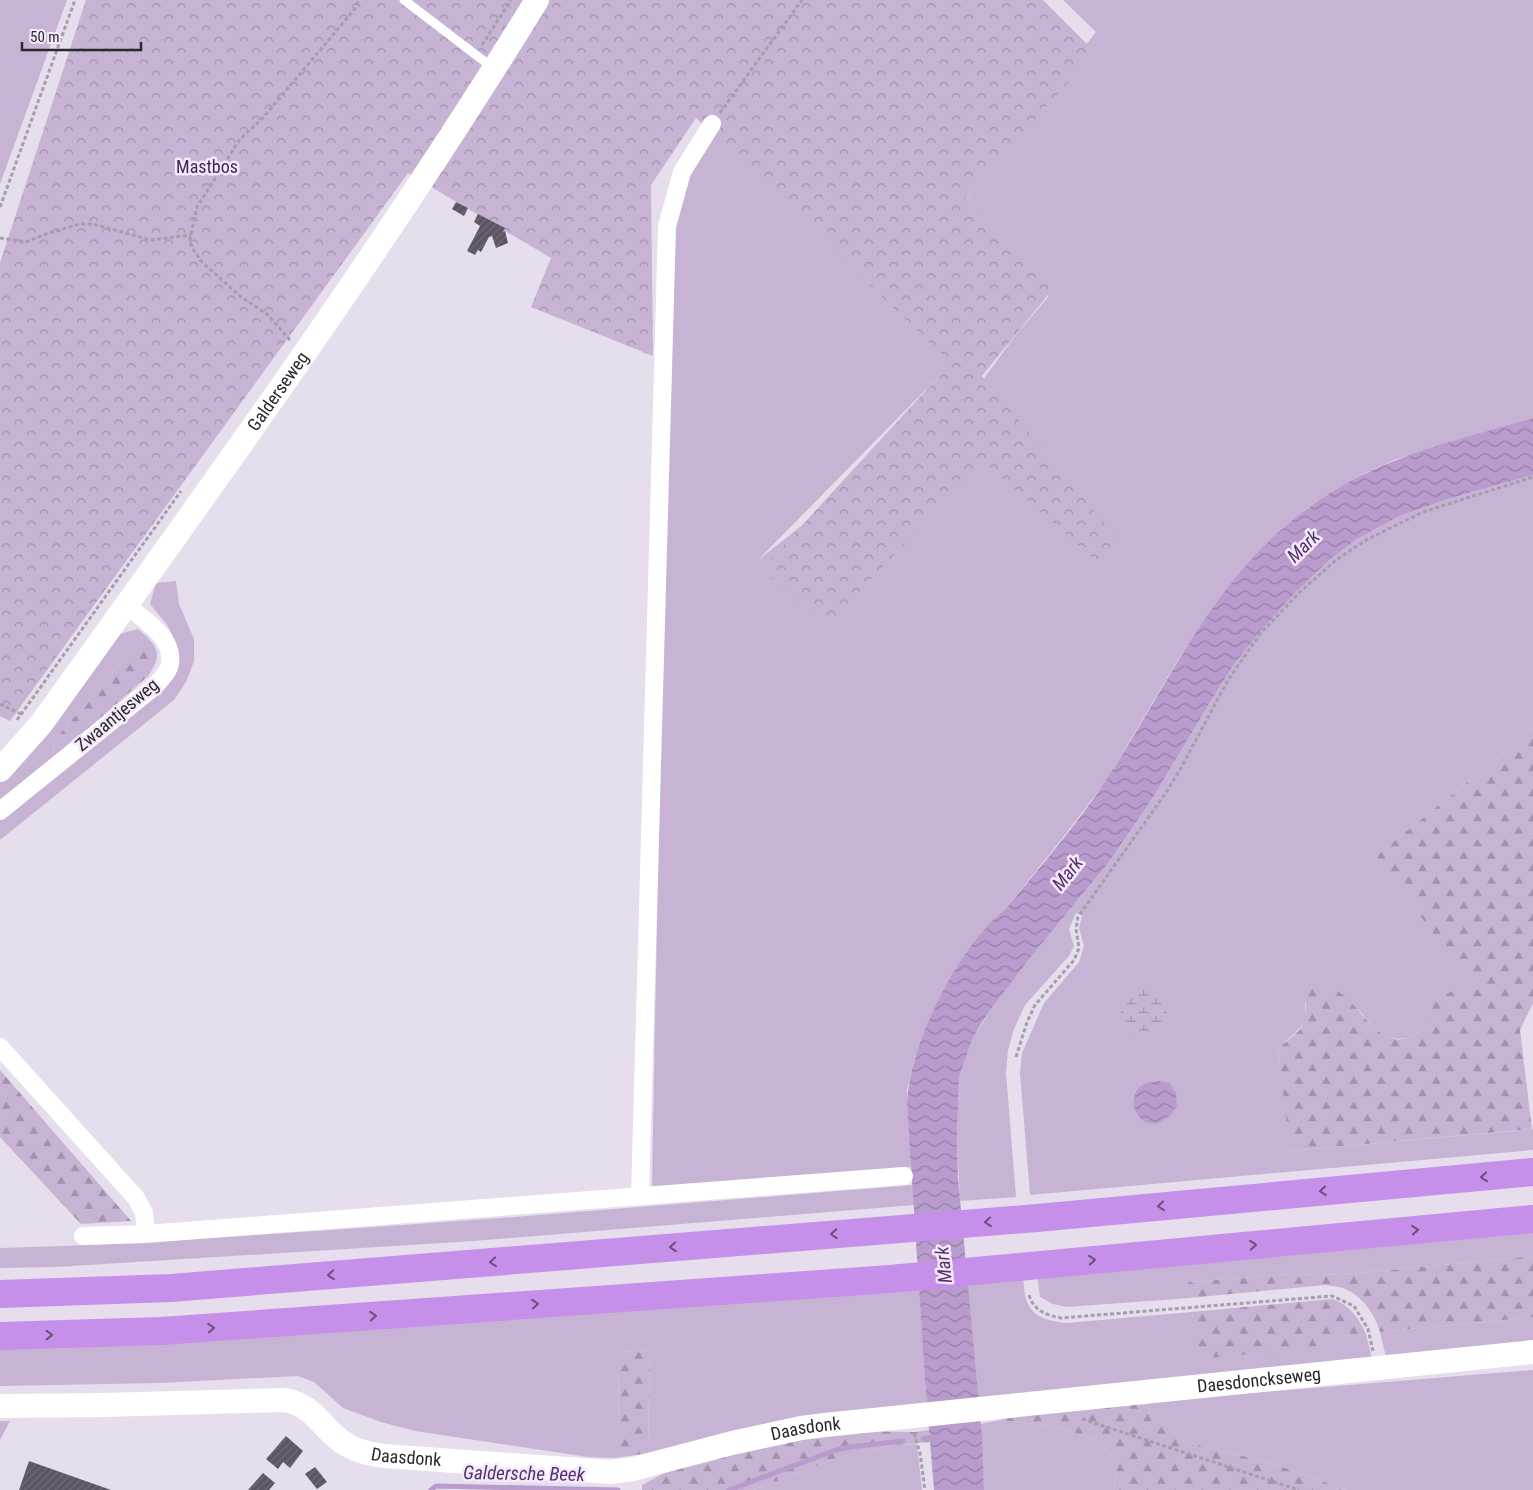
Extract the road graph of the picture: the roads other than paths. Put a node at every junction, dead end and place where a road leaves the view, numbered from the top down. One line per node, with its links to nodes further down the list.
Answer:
1 (404, 0): 3 (lane)
2 (538, 0): 3 (street, Galderseweg)
3 (485, 62): 5 (street, Galderseweg)
4 (712, 124): 11 (street)
5 (126, 605): 6 (street, Galderseweg); 7 (street, Zwaantjesweg)
6 (0, 770)
7 (0, 811)
8 (0, 1047): 13 (street)
9 (1533, 1172): 15 (highway, one-way to 15)
10 (904, 1176): 11 (street)
11 (640, 1196): 13 (street)
12 (1533, 1219): 16 (highway, one-way to 12)
13 (146, 1234): 14 (street)
14 (83, 1236)
15 (0, 1294)
16 (0, 1336)
17 (1533, 1352): 19 (street, Daesdonckseweg)
18 (0, 1406): 19 (street, Daasdonk)
19 (986, 1409)

